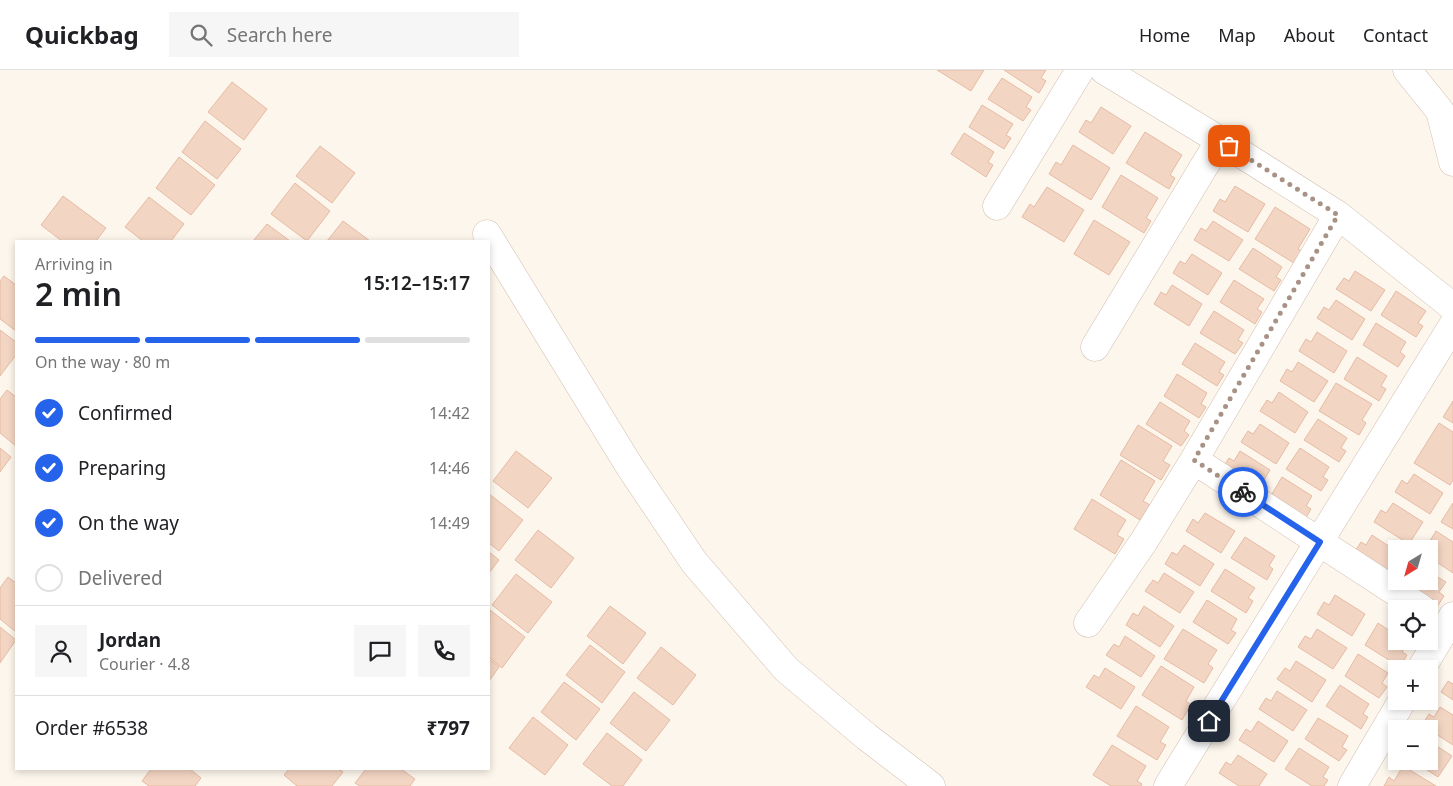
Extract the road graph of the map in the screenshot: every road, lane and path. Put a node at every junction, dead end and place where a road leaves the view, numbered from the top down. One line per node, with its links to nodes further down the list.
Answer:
1 (1080, 70): 6 (street)
2 (1104, 70): 4 (street)
3 (1407, 70): 5 (street)
4 (1220, 140): 7 (street); 11 (street)
5 (1453, 162)
6 (997, 206)
7 (1338, 215): 9 (street); 12 (street)
8 (487, 234): 19 (street)
9 (1453, 307)
10 (1453, 325): 13 (street)
11 (1095, 347)
12 (1194, 460): 13 (street); 16 (street)
13 (1320, 542): 14 (street); 20 (street)
14 (1408, 600)
15 (1445, 621): 17 (street)
16 (1088, 623)
17 (1426, 660)
18 (1397, 710): 21 (street)
19 (931, 786)
20 (1168, 786)
21 (1352, 786)

